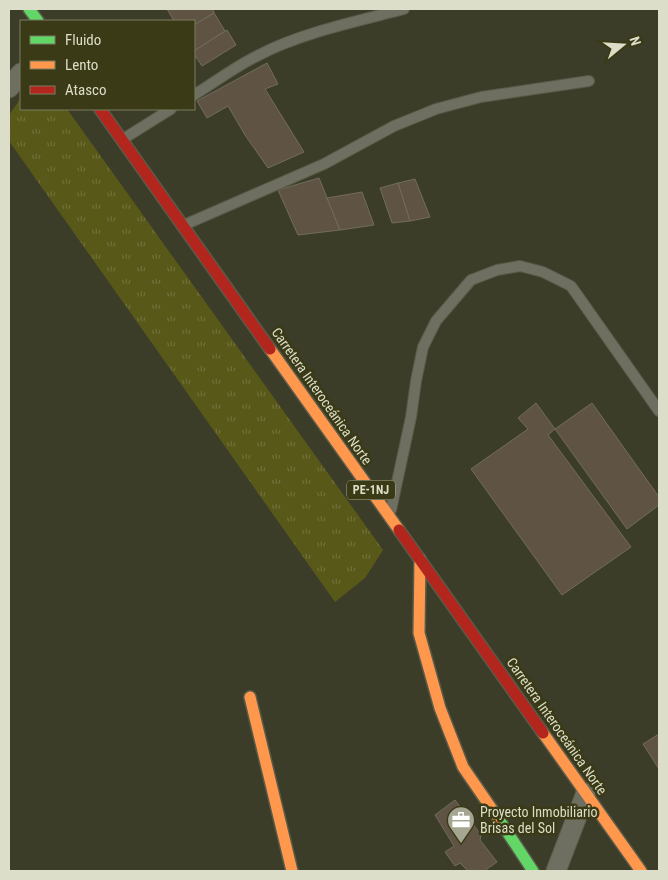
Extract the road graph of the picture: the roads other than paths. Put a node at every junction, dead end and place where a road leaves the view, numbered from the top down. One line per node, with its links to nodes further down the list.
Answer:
1 (29, 9): 3 (main road)
2 (404, 9): 7 (lane)
3 (37, 20)
4 (20, 74): 6 (street)
5 (589, 81): 11 (lane)
6 (9, 88)
7 (195, 94)
8 (101, 110): 10 (main road, Carretera Interoceánica Norte / PE-1NJ)
9 (169, 110): 10 (lane)
10 (122, 140): 11 (main road, Carretera Interoceánica Norte / PE-1NJ)
11 (183, 226): 13 (main road, Carretera Interoceánica Norte / PE-1NJ)
12 (659, 411): 13 (lane)
13 (389, 516): 14 (main road, Carretera Interoceánica Norte / PE-1NJ)
14 (420, 559): 16 (main road, Carretera Interoceánica Norte / PE-1NJ); 18 (main road)
15 (250, 697): 17 (main road)
16 (586, 793): 19 (street); 20 (main road, Carretera Interoceánica Norte / PE-1NJ)
17 (292, 871)
18 (534, 871)
19 (556, 871)
20 (641, 871)

